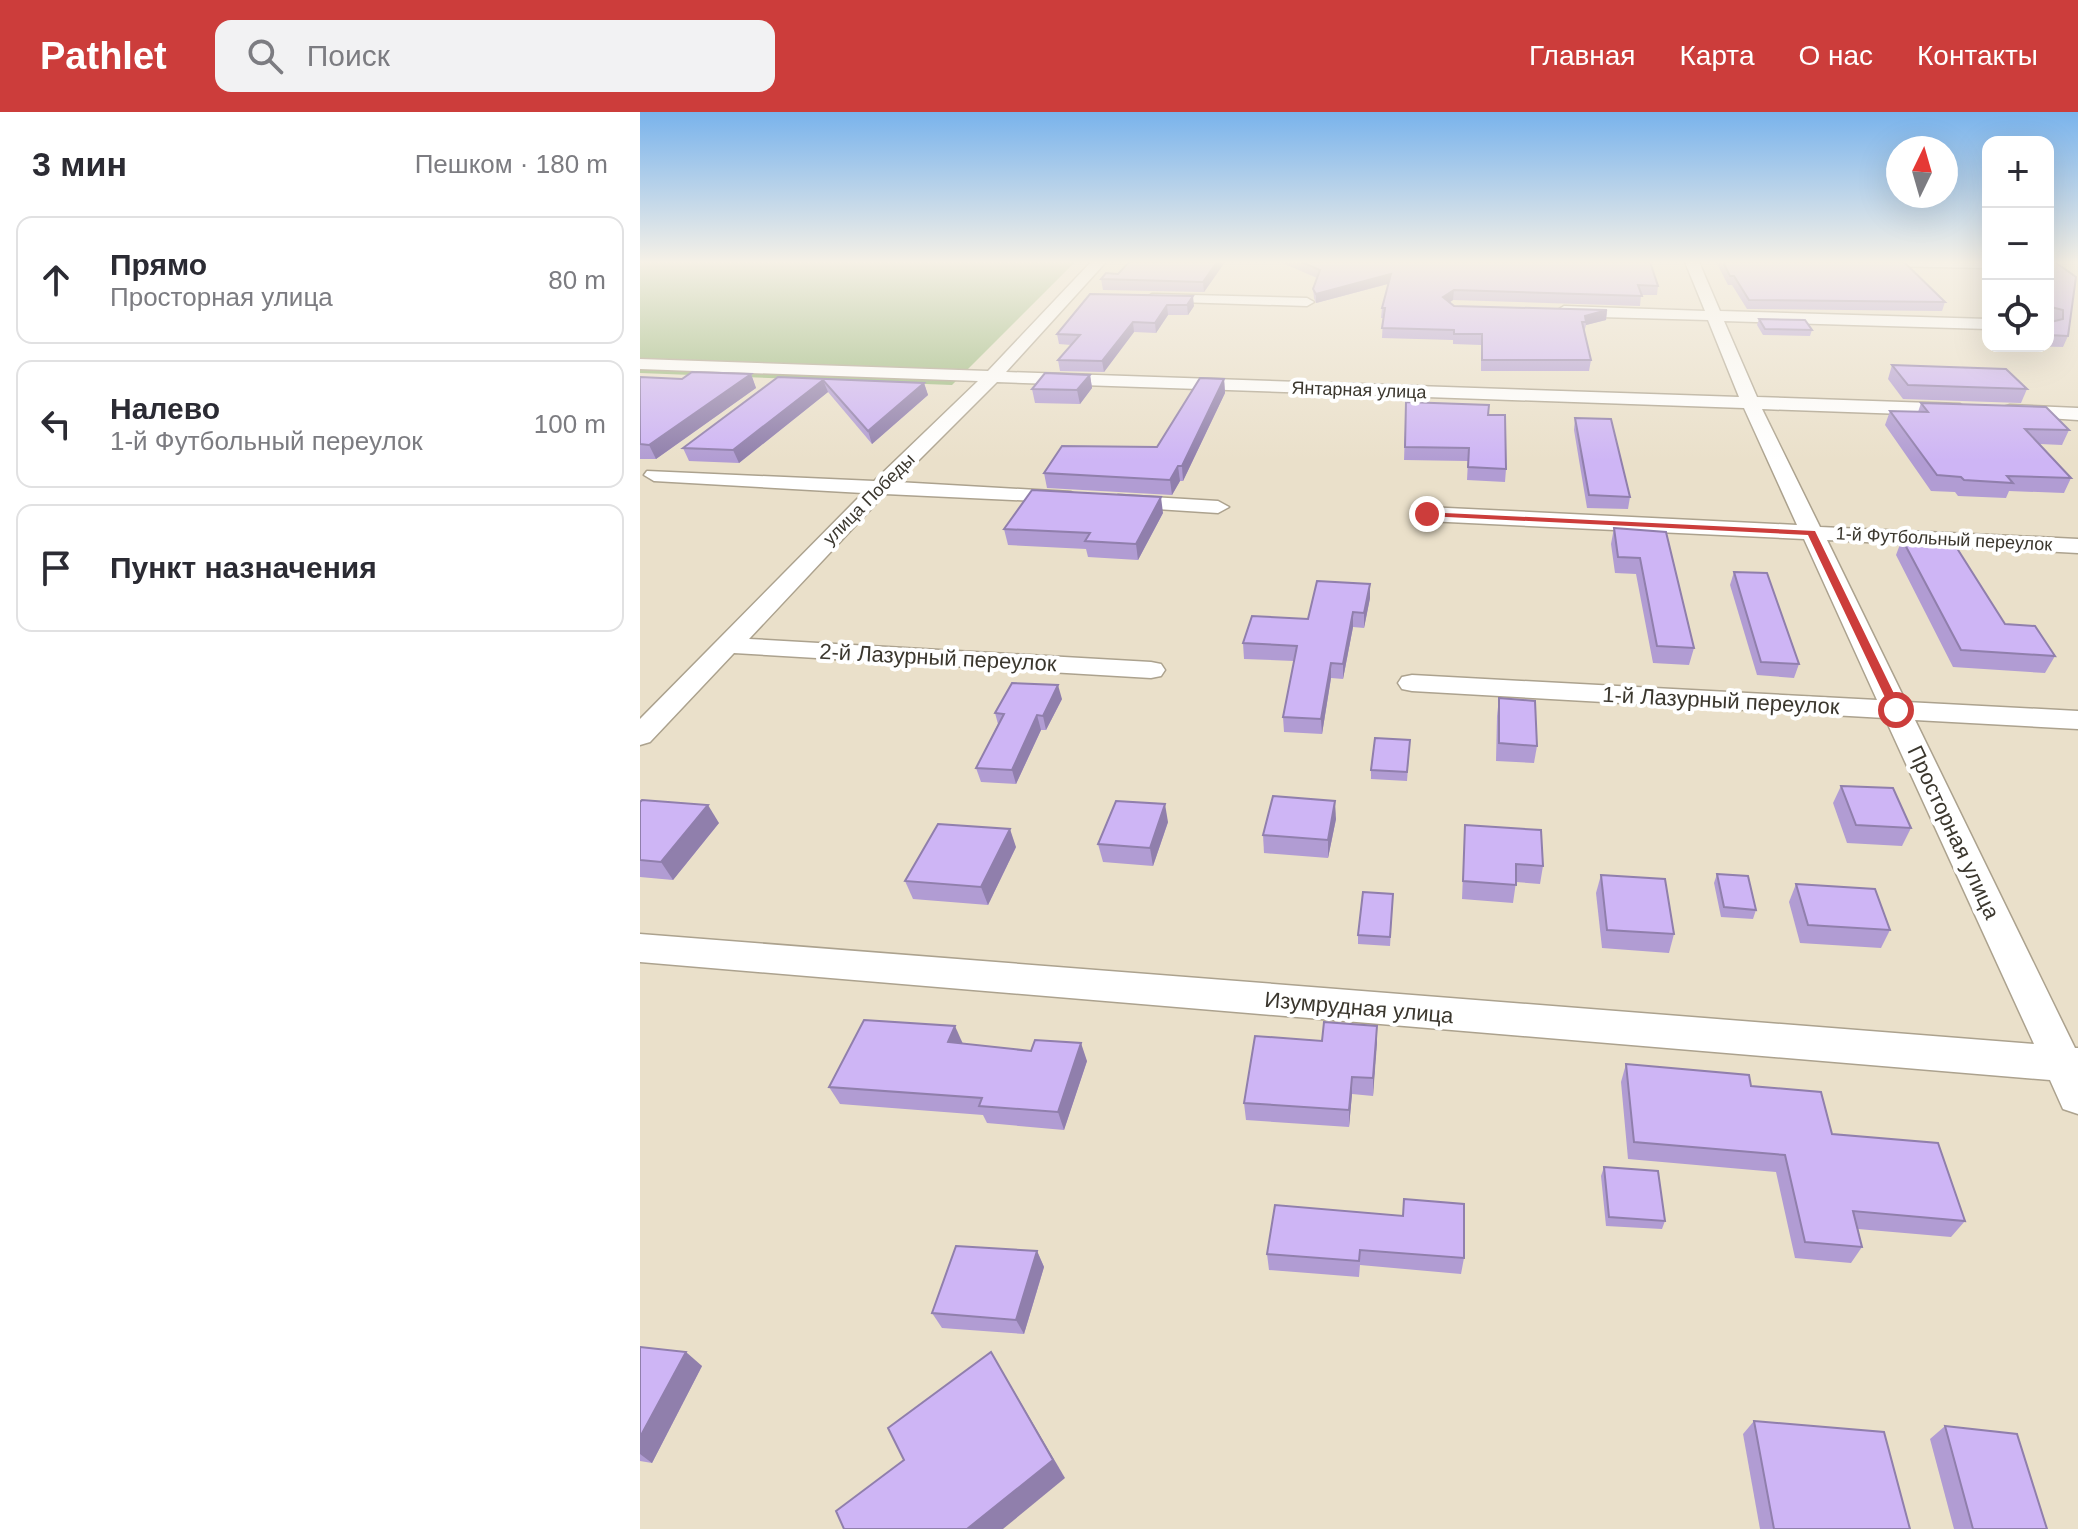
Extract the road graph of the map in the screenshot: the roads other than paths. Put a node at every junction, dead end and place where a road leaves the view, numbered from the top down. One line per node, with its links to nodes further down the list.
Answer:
1 (1043, 328): 4 (street, улица Победы)
2 (1720, 328): 5 (street, Просторная улица)
3 (640, 364): 4 (street, Янтарная улица)
4 (991, 378): 5 (street, Янтарная улица); 9 (street, улица Победы)
5 (1750, 402): 6 (street, Янтарная улица); 12 (street, Просторная улица)
6 (2078, 414)
7 (678, 456): 8 (street)
8 (647, 479): 9 (street)
9 (881, 486): 10 (street); 14 (street, улица Победы)
10 (1218, 507)
11 (1427, 514): 12 (street, 1-й Футбольный переулок)
12 (1812, 533): 13 (street, 1-й Футбольный переулок); 17 (street, Просторная улица)
13 (2078, 546)
14 (725, 645): 15 (street, 2-й Лазурный переулок); 19 (street, улица Победы)
15 (1151, 670)
16 (1412, 683): 17 (street, 1-й Лазурный переулок)
17 (1896, 710): 18 (street, 1-й Лазурный переулок); 21 (street, Просторная улица)
18 (2078, 720)
19 (640, 736)
20 (640, 948): 21 (street, Изумрудная улица)
21 (2073, 1075)

